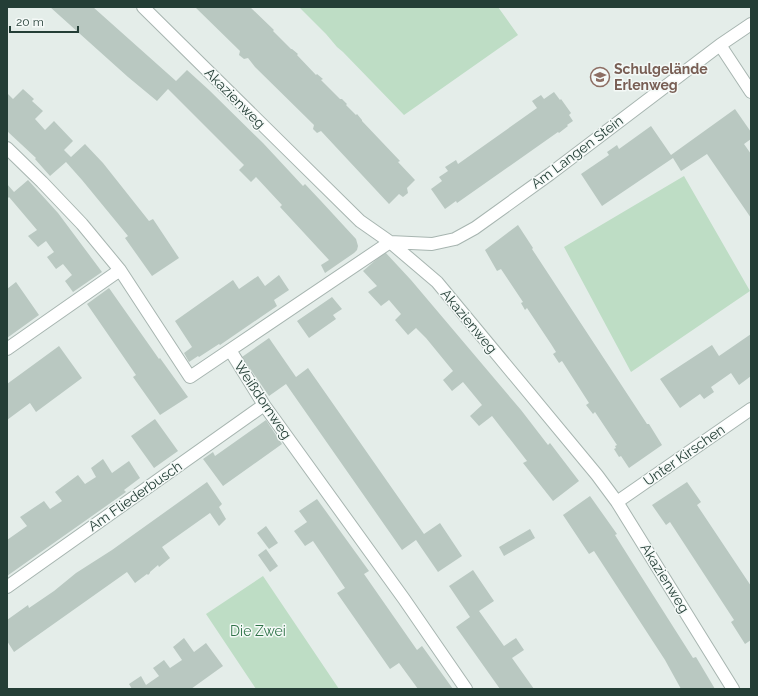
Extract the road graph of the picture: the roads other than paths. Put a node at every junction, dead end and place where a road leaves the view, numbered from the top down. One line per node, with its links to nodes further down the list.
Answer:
1 (142, 7): 6 (street, Akazienweg)
2 (751, 24): 3 (street, Am Langen Stein)
3 (720, 45): 4 (street); 6 (street, Am Langen Stein)
4 (751, 92)
5 (7, 148): 7 (street, Weißdornweg)
6 (390, 242): 9 (street); 12 (street, Akazienweg)
7 (120, 270): 8 (street); 9 (street, Weißdornweg)
8 (7, 349)
9 (230, 350): 10 (street, Weißdornweg)
10 (264, 405): 13 (street, Am Fliederbusch); 14 (street, Weißdornweg)
11 (751, 409): 12 (street, Unter Kirschen)
12 (617, 502): 15 (street, Akazienweg)
13 (7, 587)
14 (466, 689)
15 (733, 689)

